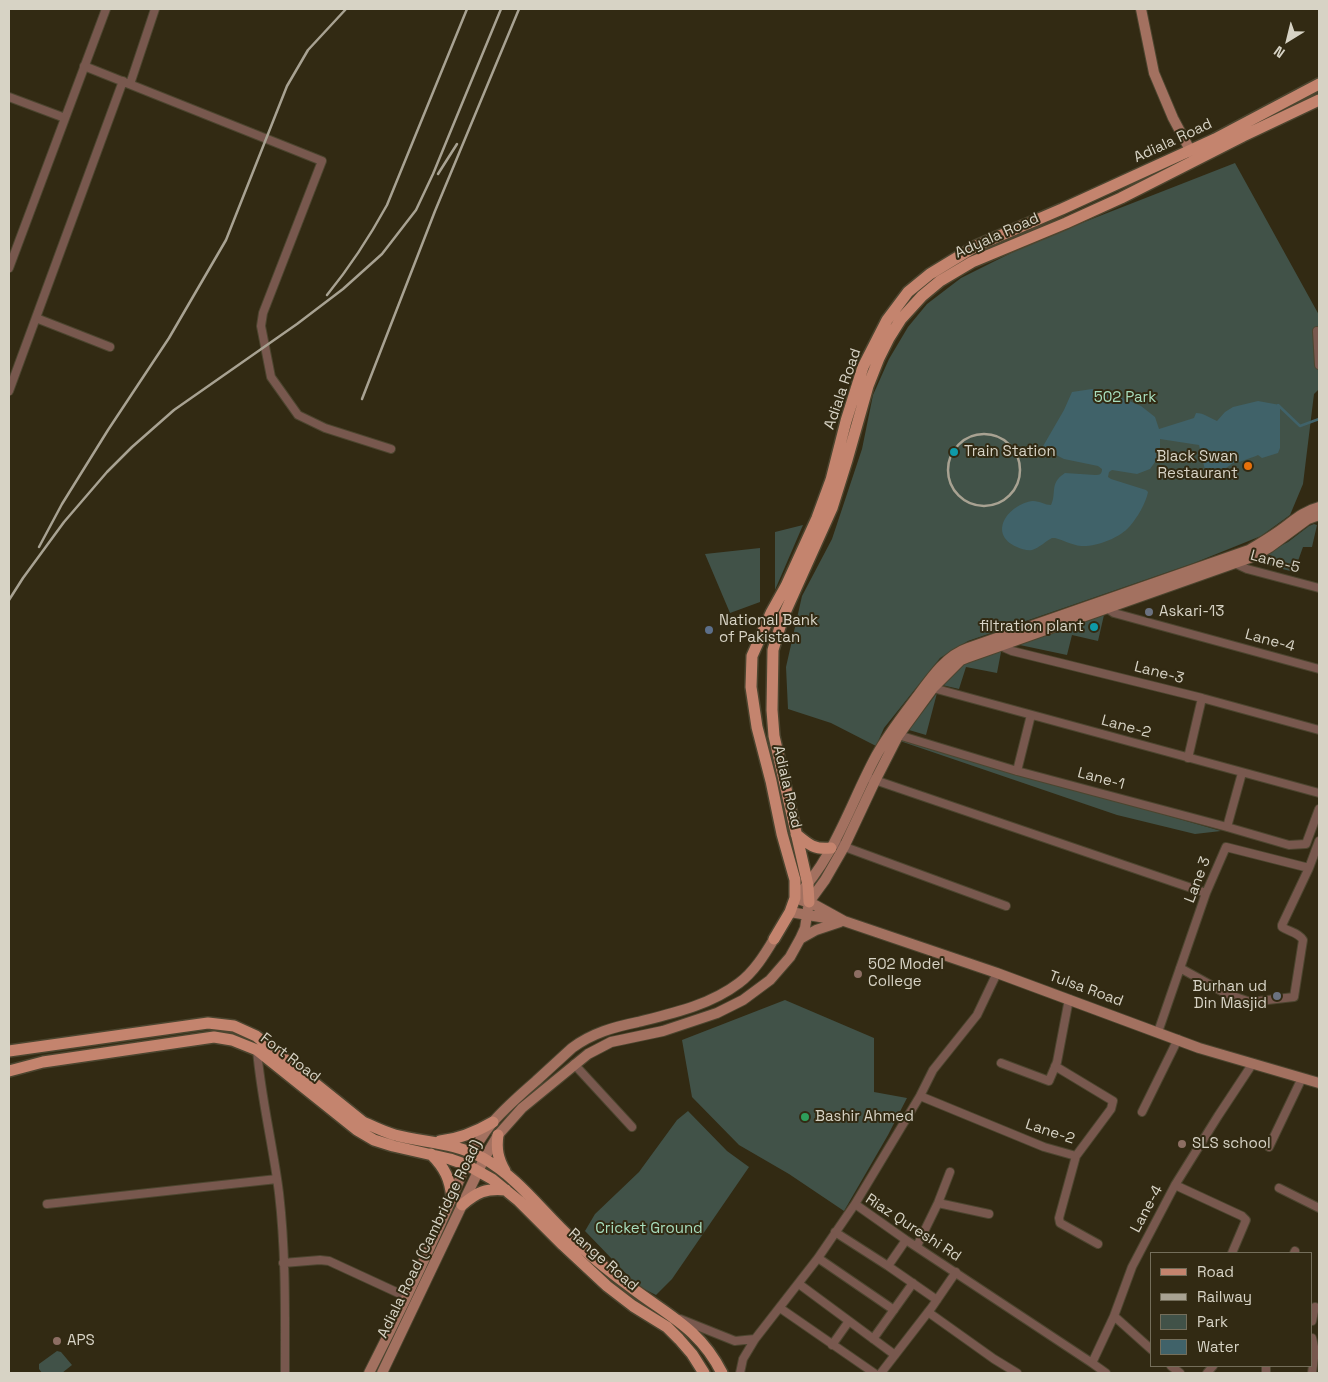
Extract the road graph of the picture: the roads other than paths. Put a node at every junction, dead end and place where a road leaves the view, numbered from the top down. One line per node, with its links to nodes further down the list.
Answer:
1 (106, 9): 4 (street)
2 (154, 9): 5 (street)
3 (1140, 9): 10 (main road)
4 (84, 66): 5 (street); 9 (street)
5 (126, 82): 13 (street); 18 (street)
6 (1319, 84): 10 (main road, Adiala Road)
7 (9, 97): 9 (street)
8 (1319, 100): 11 (main road, Adyala Road)
9 (65, 118): 12 (street)
10 (1190, 150): 11 (main road); 48 (main road, Adiala Road)
11 (1198, 160): 24 (main road, Adyala Road)
12 (9, 268)
13 (36, 318): 15 (street); 17 (street)
14 (1317, 331): 16 (street)
15 (110, 347)
16 (1319, 365)
17 (9, 391)
18 (391, 449)
19 (1319, 507): 21 (main road)
20 (1319, 515): 21 (main road)
21 (1304, 517): 22 (street); 23 (main road)
22 (1319, 522)
23 (1230, 561): 25 (street, Lane-5); 26 (main road)
24 (798, 583): 41 (main road, Adiala Road)
25 (1319, 588)
26 (1107, 604): 27 (main road); 28 (street, Lane-4)
27 (999, 641): 29 (main road); 30 (street, Lane-3)
28 (1319, 669)
29 (930, 686): 31 (street, Lane-2); 33 (main road)
30 (1202, 698): 32 (street, Lane-3); 34 (street)
31 (1032, 715): 34 (street, Lane-2); 35 (street)
32 (1319, 730)
33 (894, 734): 35 (street, Lane-1); 37 (main road)
34 (1188, 758): 36 (street, Lane-2)
35 (1018, 771): 40 (street, Lane-1)
36 (1242, 773): 38 (street, Lane-2); 40 (street)
37 (870, 779): 43 (main road); 44 (main road); 47 (street)
38 (1319, 793)
39 (1319, 809): 40 (street, Lane-1)
40 (1227, 827)
41 (796, 834): 43 (main road); 46 (main road, Adiala Road)
42 (1319, 841): 45 (street)
43 (832, 846): 44 (street); 46 (main road)
44 (844, 847): 49 (main road); 50 (street)
45 (1309, 868): 47 (street, Lane 3); 56 (street)
46 (808, 885): 48 (main road); 49 (main road, Adiala Road)
47 (1206, 894): 56 (street, Lane 3)
48 (795, 898): 49 (main road, Tulsa Road); 51 (main road, Adiala Road)
49 (809, 902): 52 (main road, Adiala Road (Cambridge Road)); 53 (main road, Tulsa Road)
50 (1006, 906)
51 (790, 912): 52 (main road, Tulsa Road); 54 (main road, Adiala Road)
52 (807, 915): 53 (main road, Tulsa Road); 55 (main road, Adiala Road (Cambridge Road))
53 (844, 921): 55 (main road); 57 (main road, Tulsa Road)
54 (774, 939): 75 (main road, Adiala Road (Cambridge Road))
55 (800, 939): 68 (main road, Adiala Road (Cambridge Road))
56 (1180, 968): 59 (street, Lane 3)
57 (997, 973): 58 (main road, Tulsa Road); 73 (street)
58 (1069, 999): 59 (main road, Tulsa Road); 69 (street)
59 (1158, 1032): 61 (main road, Tulsa Road)
60 (256, 1036): 63 (main road, Fort Road); 65 (street); 78 (main road, Fort Road)
61 (1178, 1040): 67 (main road, Tulsa Road); 74 (street)
62 (9, 1042): 63 (main road)
63 (27, 1049): 64 (main road, Fort Road)
64 (9, 1050)
65 (258, 1050): 70 (main road, Fort Road); 80 (main road, Fort Road); 88 (street)
66 (1001, 1063): 69 (street)
67 (1253, 1063): 71 (main road, Tulsa Road); 89 (street, Lane-4)
68 (574, 1064): 76 (street); 77 (main road, Adiala Road (Cambridge Road))
69 (1055, 1066): 82 (street, Lane-2)
70 (9, 1072)
71 (1302, 1078): 72 (main road, Tulsa Road); 79 (street)
72 (1319, 1083)
73 (920, 1096): 82 (street, Lane-2); 95 (street)
74 (1142, 1112)
75 (493, 1122): 78 (main road); 81 (main road, Adiala Road (Cambridge Road))
76 (632, 1127)
77 (498, 1135): 83 (main road, Adiala Road (Cambridge Road)); 87 (main road)
78 (434, 1142): 81 (main road, Fort Road)
79 (1269, 1147)
80 (430, 1153): 84 (main road, Fort Road); 92 (main road)
81 (472, 1153): 83 (main road, Fort Road); 84 (main road, Adiala Road (Cambridge Road))
82 (1076, 1156): 100 (street)
83 (484, 1159): 85 (main road, Adiala Road (Cambridge Road)); 87 (main road, Fort Road)
84 (467, 1165): 85 (main road, Fort Road); 92 (main road, Adiala Road (Cambridge Road))
85 (478, 1171): 91 (main road, Range Road); 92 (main road, Adiala Road (Cambridge Road))
86 (950, 1172): 93 (street)
87 (511, 1178): 115 (main road)
88 (277, 1179): 94 (street); 104 (street)
89 (1175, 1185): 102 (street); 114 (street, Lane-4)
90 (1279, 1188): 96 (street)
91 (506, 1190): 92 (main road); 128 (main road, Range Road)
92 (457, 1201): 109 (main road, Adiala Road (Cambridge Road)); 127 (main road, Adiala Road (Cambridge Road))
93 (938, 1203): 97 (street); 101 (street)
94 (47, 1204)
95 (855, 1204): 98 (street, Riaz Qureshi Rd); 99 (street, Riaz Qureshi Rd)
96 (1319, 1208)
97 (989, 1214)
98 (835, 1232): 103 (street, Riaz Qureshi Rd); 105 (street)
99 (906, 1240): 101 (street, Riaz Qureshi Rd); 105 (street)
100 (1098, 1244)
101 (917, 1246): 106 (street, Riaz Qureshi Rd)
102 (1232, 1252)
103 (818, 1258): 108 (street, Riaz Qureshi Rd); 112 (street)
104 (284, 1263): 109 (street); 125 (street)
105 (888, 1266): 107 (street)
106 (956, 1272): 110 (street); 124 (street, Riaz Qureshi Rd)
107 (913, 1283): 110 (street); 112 (street)
108 (799, 1284): 111 (street, Riaz Qureshi Rd); 116 (street)
109 (407, 1297): 126 (main road, Adiala Road (Cambridge Road))
110 (937, 1300): 113 (street)
111 (780, 1308): 118 (street, Riaz Qureshi Rd); 120 (street)
112 (894, 1310): 117 (street)
113 (928, 1312): 122 (street); 133 (street)
114 (1114, 1316): 121 (street); 124 (street, Lane-4)
115 (674, 1317): 118 (street); 129 (main road)
116 (849, 1321): 117 (street); 120 (street)
117 (873, 1339): 122 (street)
118 (755, 1340): 130 (street, Riaz Qureshi Rd)
119 (1313, 1344): 123 (street)
120 (832, 1345): 131 (street)
121 (1150, 1348)
122 (895, 1355): 132 (street)
123 (1313, 1362)
124 (1092, 1363): 134 (street)
125 (285, 1373)
126 (369, 1373)
127 (382, 1373)
128 (704, 1373)
129 (722, 1373)
130 (740, 1373)
131 (874, 1373)
132 (881, 1373)
133 (1017, 1373)
134 (1106, 1373)

